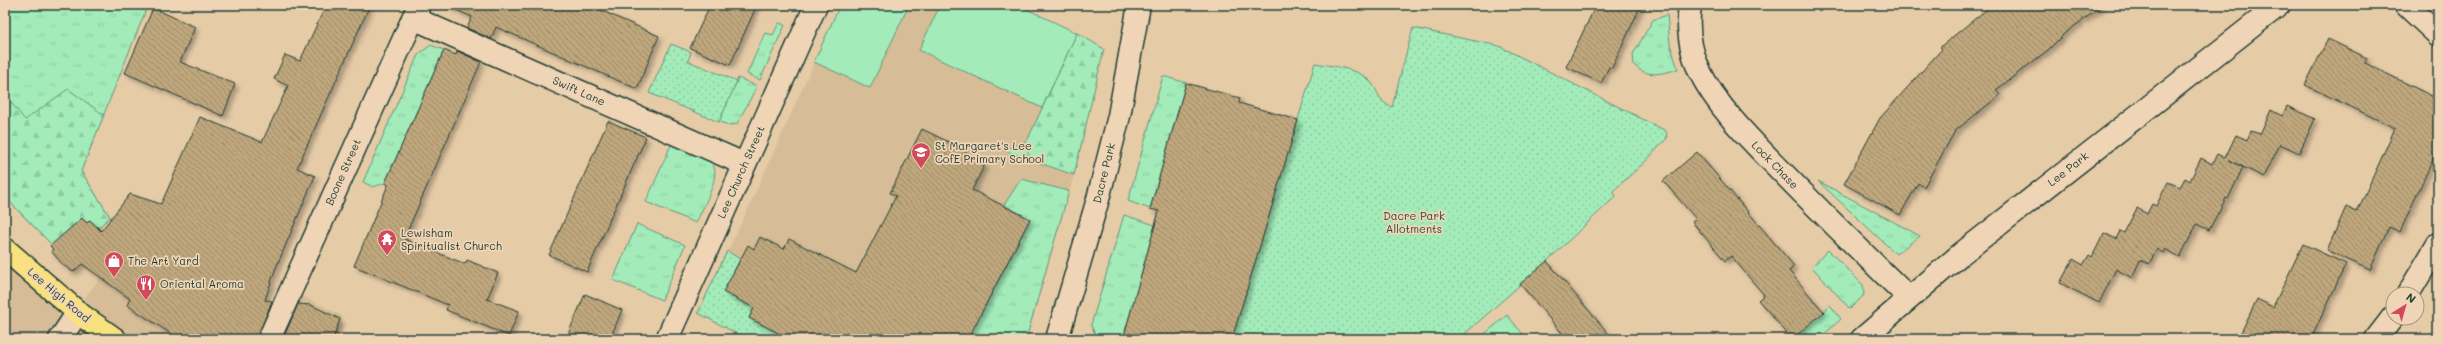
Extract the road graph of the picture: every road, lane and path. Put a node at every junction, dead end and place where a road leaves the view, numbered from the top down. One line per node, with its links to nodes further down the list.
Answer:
1 (816, 5): 8 (street, Lee Church Street)
2 (1139, 5): 19 (street, Dacre Park)
3 (1690, 5): 12 (street, Lock Chase)
4 (2279, 5): 12 (street, Lee Park)
5 (2406, 5): 7 (street)
6 (416, 12): 8 (street, Swift Lane); 17 (street, Boone Street)
7 (2438, 35)
8 (744, 164): 18 (street, Lee Church Street)
9 (2438, 244): 11 (street)
10 (5, 249): 13 (highway, Lee High Road)
11 (2413, 286)
12 (1909, 298): 20 (street, Lee Park)
13 (78, 312): 15 (street); 16 (highway, Lee High Road)
14 (2386, 326): 21 (street)
15 (60, 339)
16 (115, 339)
17 (269, 339)
18 (667, 339)
19 (1057, 339)
20 (1862, 339)
21 (2376, 339)

